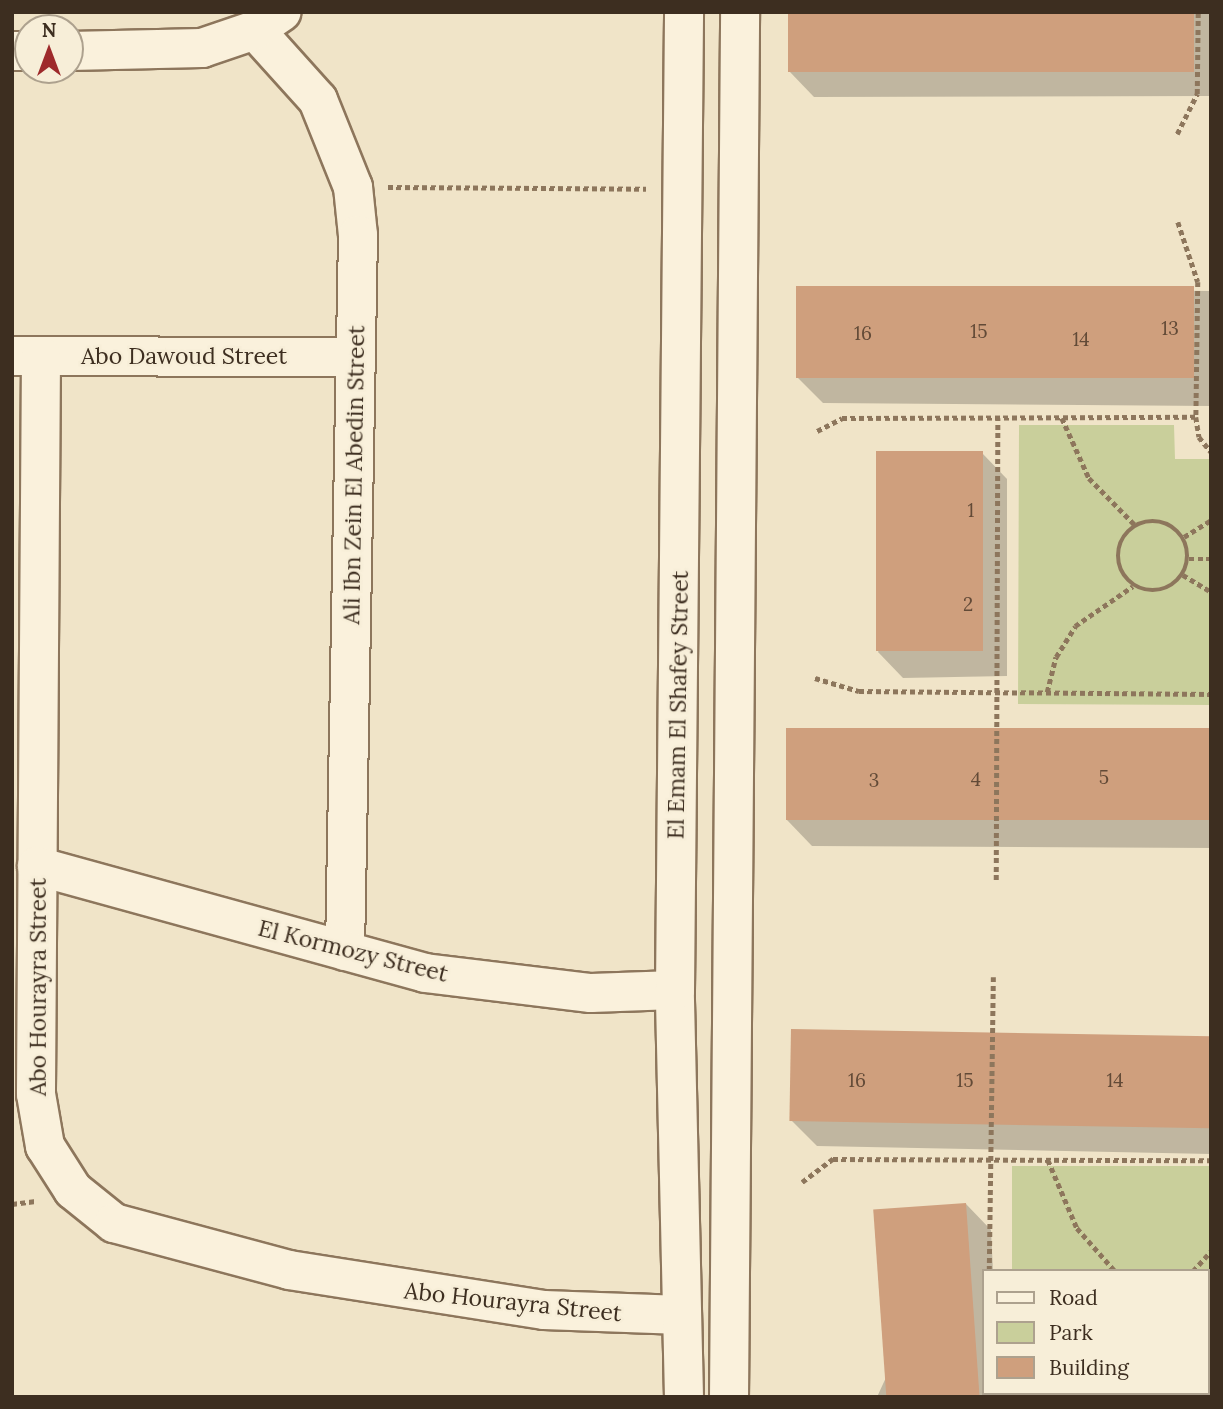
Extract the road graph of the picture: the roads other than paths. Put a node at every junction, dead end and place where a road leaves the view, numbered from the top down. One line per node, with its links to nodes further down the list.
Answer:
1 (684, 12): 5 (street, El Emam El Shafey Street)
2 (740, 12): 6 (street)
3 (269, 21): 4 (street); 8 (street, Ali Ibn Zein El Abedin Street)
4 (84, 51)
5 (681, 290): 6 (street); 11 (street, El Emam El Shafey Street)
6 (738, 291): 14 (street)
7 (27, 356): 8 (street, Abo Dawoud Street); 9 (street, Abo Hourayra Street)
8 (356, 357): 10 (street, Ali Ibn Zein El Abedin Street)
9 (37, 866): 10 (street, El Kormozy Street); 12 (street, Abo Hourayra Street)
10 (345, 951): 11 (street, El Kormozy Street)
11 (675, 990): 12 (street, El Emam El Shafey Street)
12 (682, 1315): 13 (street, El Emam El Shafey Street)
13 (684, 1397)
14 (729, 1397)

